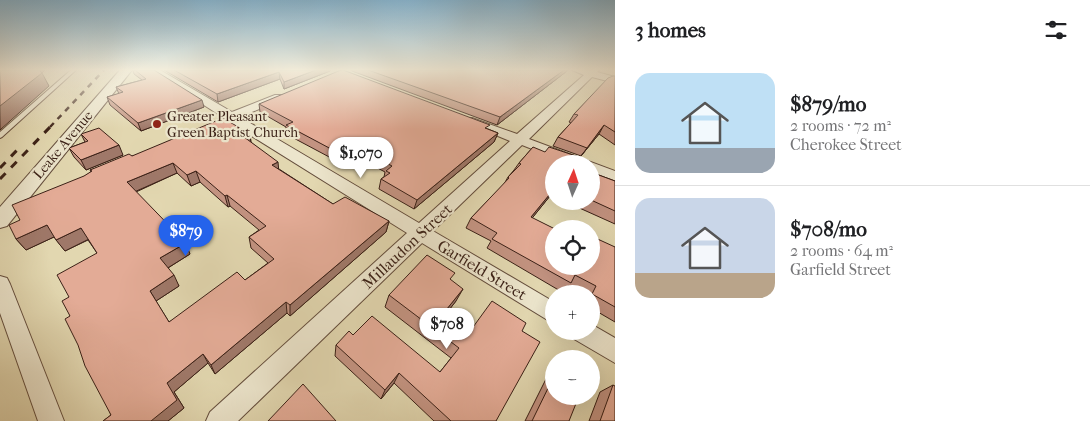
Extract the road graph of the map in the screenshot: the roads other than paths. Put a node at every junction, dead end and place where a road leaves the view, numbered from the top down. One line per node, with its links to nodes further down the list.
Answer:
1 (52, 90): 9 (lane)
2 (110, 90): 15 (street, Leake Avenue)
3 (186, 90): 7 (street, Garfield Street)
4 (295, 90): 7 (street)
5 (569, 90): 10 (street, Millaudon Street)
6 (457, 116): 10 (street)
7 (231, 117): 8 (street); 16 (street, Garfield Street)
8 (212, 125)
9 (0, 136)
10 (520, 140): 11 (street); 16 (street, Millaudon Street)
11 (559, 155)
12 (600, 170): 13 (street)
13 (615, 176)
14 (38, 196): 15 (street)
15 (5, 215)
16 (420, 233): 18 (street, Garfield Street); 22 (street, Millaudon Street)
17 (0, 284): 21 (street)
18 (545, 309)
19 (597, 340): 20 (street)
20 (615, 351)
21 (51, 421)
22 (219, 421)

